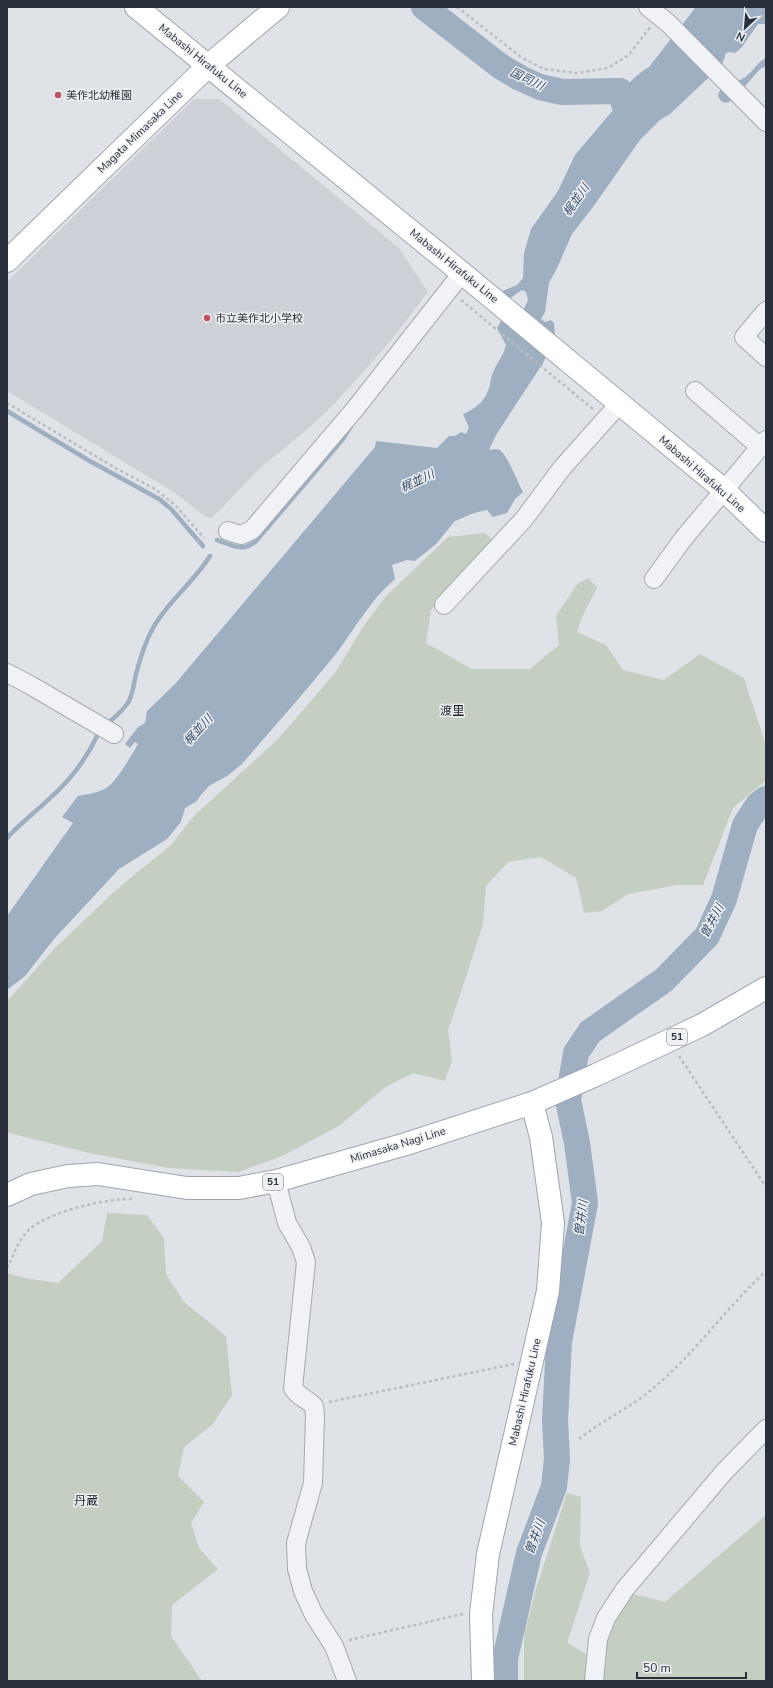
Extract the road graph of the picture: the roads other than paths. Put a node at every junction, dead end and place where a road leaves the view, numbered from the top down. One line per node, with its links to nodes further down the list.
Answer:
1 (136, 7): 4 (main road, Mabashi Hirafuku Line)
2 (278, 7): 4 (main road, Magata Mimasaka Line)
3 (659, 15): 5 (street)
4 (209, 65): 6 (main road, Magata Mimasaka Line); 7 (main road, Mabashi Hirafuku Line)
5 (766, 122)
6 (7, 261)
7 (464, 274): 11 (main road, Mabashi Hirafuku Line); 14 (street)
8 (766, 311): 9 (street)
9 (766, 357)
10 (695, 392): 12 (street)
11 (617, 401): 13 (main road, Mabashi Hirafuku Line); 17 (street)
12 (763, 444): 13 (street)
13 (724, 490): 15 (main road, Mabashi Hirafuku Line); 16 (street)
14 (228, 531)
15 (766, 531)
16 (654, 579)
17 (444, 605)
18 (7, 673): 19 (street)
19 (114, 734)
20 (766, 988): 21 (main road, Mimasaka Nagi Line / 51)
21 (532, 1103): 22 (main road, Mimasaka Nagi Line / 51); 26 (main road, Mabashi Hirafuku Line)
22 (276, 1182): 23 (main road, Mimasaka Nagi Line / 51); 25 (street)
23 (7, 1195)
24 (766, 1429): 27 (street)
25 (347, 1681)
26 (483, 1681)
27 (594, 1681)

